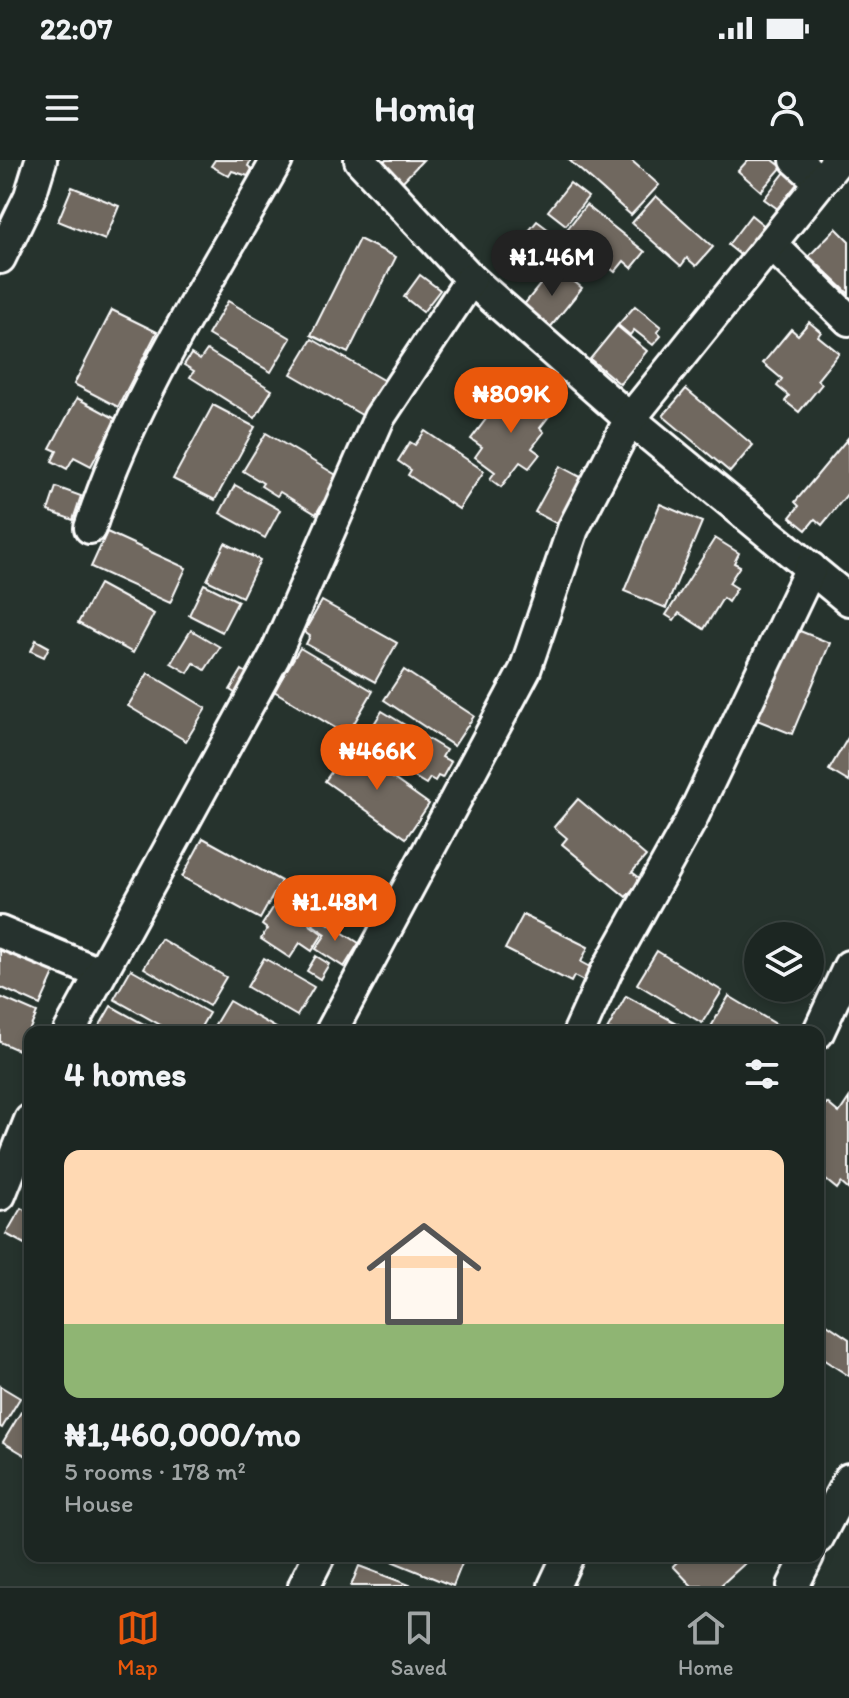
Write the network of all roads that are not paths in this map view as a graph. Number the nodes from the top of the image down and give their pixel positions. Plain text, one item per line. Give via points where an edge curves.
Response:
1 (41, 160) edge
2 (277, 160) edge
3 (360, 160) edge
4 (796, 160) edge
5 (829, 171) edge
6 (771, 244) junction
7 (0, 258) edge
8 (471, 279) junction
9 (849, 320) edge
10 (630, 419) junction
11 (90, 528) dead end
12 (811, 568) junction
13 (849, 600) edge
14 (0, 932) edge
15 (849, 966) edge
16 (99, 973) junction
17 (72, 1026) edge
18 (334, 1026) edge
19 (582, 1026) edge
20 (821, 1026) edge
21 (24, 1135) edge
22 (0, 1195) edge
23 (849, 1479) edge
24 (824, 1527) edge
25 (316, 1562) edge
26 (565, 1562) edge
27 (805, 1562) edge
28 (304, 1586) edge
29 (554, 1586) edge
30 (793, 1586) edge

1 - 7 street
2 - 11 street via 179,325 103,487
3 - 8 street
4 - 5 street
5 - 6 street
6 - 9 street
6 - 10 street
8 - 10 street
8 - 16 street via 379,418 274,657
10 - 12 street
10 - 18 street via 573,529 525,670
12 - 13 street
12 - 19 street via 690,822
14 - 16 street
15 - 20 street
16 - 17 street
21 - 22 street
23 - 24 street
25 - 28 street
26 - 29 street
27 - 30 street

